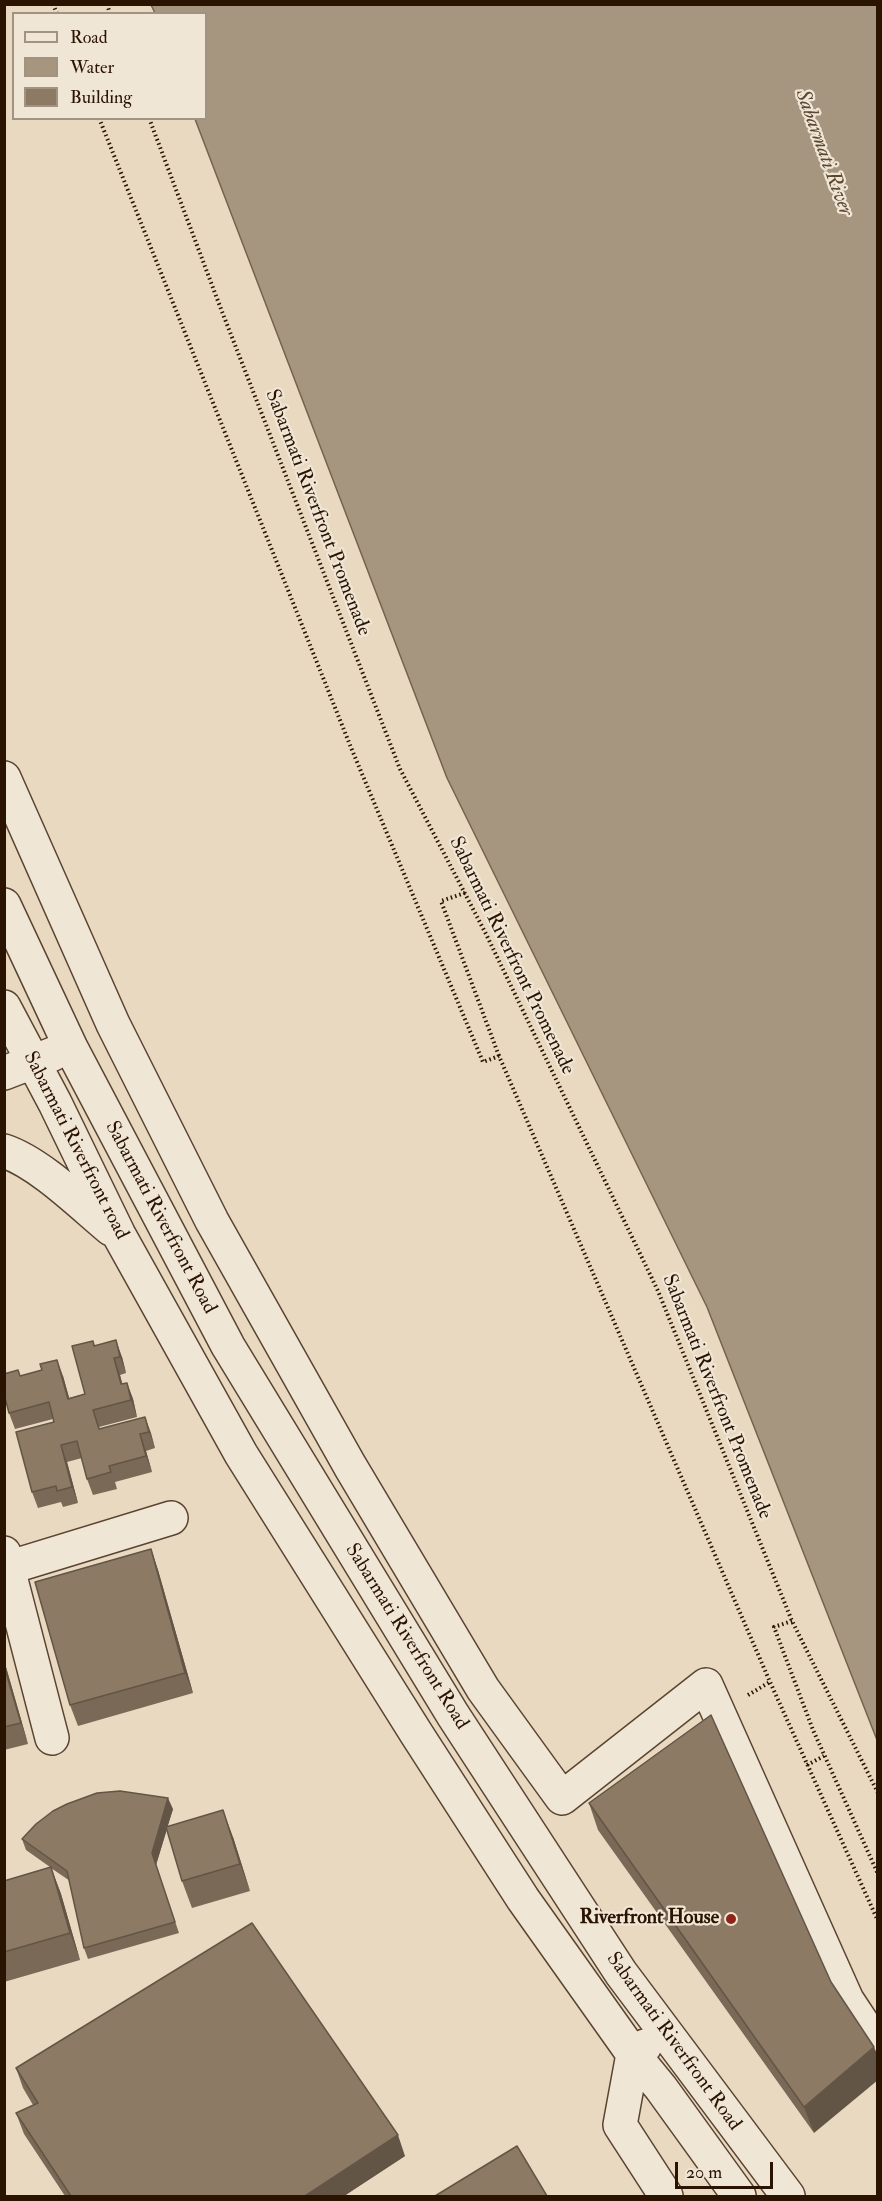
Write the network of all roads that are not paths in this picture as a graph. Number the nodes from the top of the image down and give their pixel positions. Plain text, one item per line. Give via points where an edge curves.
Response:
1 (4, 778) edge
2 (4, 905) edge
3 (4, 1007) edge
4 (71, 1048) junction
5 (19, 1067) edge
6 (4, 1151) edge
7 (119, 1235) junction
8 (233, 1259) junction
9 (193, 1282) junction
10 (147, 1285) joint
11 (171, 1518) dead end
12 (6, 1563) edge
13 (483, 1689) junction
14 (453, 1715) junction
15 (52, 1738) dead end
16 (664, 2033) junction
17 (878, 2047) edge
18 (633, 2054) junction
19 (666, 2196) edge
20 (740, 2196) edge
21 (788, 2196) edge

1 - 8 street via 113,1024
2 - 4 street, Sabarmati Riverfront road
3 - 5 street, Sabarmati Riverfront road
4 - 5 street
4 - 9 street, Sabarmati Riverfront Road
5 - 7 street, Sabarmati Riverfront road
6 - 7 street via 42,1172
7 - 10 street, Sabarmati Riverfront road
8 - 9 street
8 - 13 street
9 - 14 street, Sabarmati Riverfront Road
10 - 18 street, Sabarmati Riverfront Road via 241,1454 416,1734 523,1899
11 - 12 street
12 - 15 street
13 - 14 street
13 - 17 street via 562,1798 706,1685 847,2000
14 - 16 street, Sabarmati Riverfront Road
16 - 18 street
16 - 21 street, Sabarmati Riverfront Road
18 - 19 street via 620,2125
18 - 20 street, Sabarmati Riverfront Road

